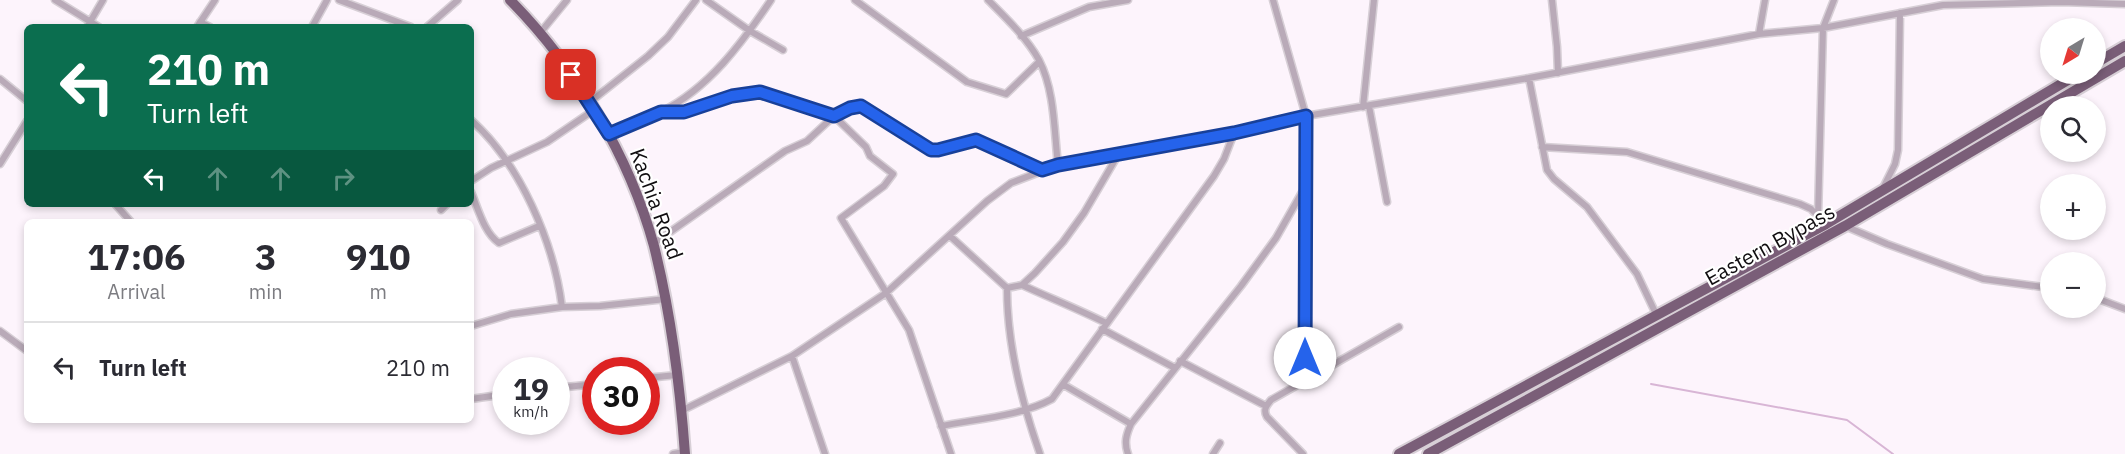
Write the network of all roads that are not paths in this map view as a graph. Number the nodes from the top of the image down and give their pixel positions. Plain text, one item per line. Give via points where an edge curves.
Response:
1 (55, 0) edge
2 (103, 0) edge
3 (215, 0) edge
4 (327, 0) edge
5 (339, 0) edge
6 (458, 0) edge
7 (510, 0) edge
8 (567, 0) edge
9 (696, 0) edge
10 (706, 0) edge
11 (771, 0) edge
12 (855, 0) edge
13 (988, 0) edge
14 (1128, 0) edge
15 (1273, 0) edge
16 (1374, 0) edge
17 (1552, 0) edge
18 (1765, 0) edge
19 (1834, 0) edge
20 (1943, 2) edge
21 (2125, 4) edge
22 (1900, 13) junction
23 (88, 24) edge
24 (200, 24) edge
25 (314, 24) edge
26 (403, 24) edge
27 (430, 24) edge
28 (1823, 28) junction
29 (750, 31) junction
30 (540, 33) junction
31 (1759, 34) junction
32 (1021, 36) junction
33 (2125, 46) edge
34 (783, 50) dead end
35 (2106, 57) edge
36 (2125, 61) edge
37 (1040, 62) junction
38 (1558, 73) junction
39 (1529, 78) junction
40 (0, 79) edge
41 (2061, 84) edge
42 (24, 99) edge
43 (592, 106) junction
44 (1366, 106) junction
45 (661, 112) junction
46 (834, 116) junction
47 (1306, 116) junction
48 (474, 123) edge
49 (24, 126) edge
50 (1234, 133) junction
51 (609, 134) junction
52 (1542, 147) junction
53 (1118, 155) junction
54 (507, 161) junction
55 (0, 164) edge
56 (1058, 165) junction
57 (1042, 170) junction
58 (474, 179) edge
59 (1305, 186) junction
60 (1883, 189) junction
61 (474, 199) edge
62 (1387, 201) dead end
63 (118, 207) edge
64 (444, 207) edge
65 (441, 210) dead end
66 (128, 219) edge
67 (1822, 220) junction
68 (539, 226) junction
69 (1845, 226) junction
70 (950, 236) junction
71 (653, 244) junction
72 (1022, 285) junction
73 (2040, 287) edge
74 (1007, 288) junction
75 (886, 293) junction
76 (666, 299) junction
77 (2106, 302) edge
78 (562, 307) junction
79 (2125, 309) edge
80 (1656, 314) junction
81 (474, 325) edge
82 (1104, 326) junction
83 (1399, 327) dead end
84 (0, 331) edge
85 (24, 349) edge
86 (792, 356) junction
87 (1180, 361) junction
88 (1175, 368) junction
89 (676, 375) junction
90 (660, 377) edge
91 (1305, 381) junction
92 (1064, 385) junction
93 (492, 396) edge
94 (474, 399) edge
95 (1266, 406) junction
96 (1024, 410) junction
97 (681, 411) junction
98 (1131, 424) junction
99 (941, 426) junction
100 (1220, 443) dead end
101 (681, 453) edge
102 (825, 454) edge
103 (951, 454) edge
104 (1040, 454) edge
105 (1128, 454) edge
106 (1213, 454) edge
107 (1303, 454) edge
108 (1399, 454) edge
109 (1428, 454) edge

1 - 23 street
2 - 23 street
3 - 24 street
4 - 25 street
5 - 26 street
6 - 27 street
7 - 30 highway, Kachia Road
8 - 30 street
9 - 43 street via 668,37
10 - 29 street
11 - 29 street
12 - 37 street via 960,78 980,87 1006,94
13 - 32 street
14 - 32 street via 1089,8
15 - 47 street
16 - 44 street
17 - 38 street
18 - 31 street
19 - 28 street
20 - 21 street
20 - 22 street
22 - 28 street
22 - 60 street via 1899,150
28 - 31 street
28 - 67 street
29 - 34 street
29 - 45 street via 707,78
30 - 43 highway, Kachia Road
31 - 38 street
32 - 37 street
33 - 35 highway
36 - 69 highway, Eastern Bypass
37 - 56 street via 1049,90
38 - 39 street
39 - 44 street
39 - 52 street
40 - 42 street
41 - 60 highway, Eastern Bypass
43 - 51 highway, Kachia Road
43 - 54 street via 547,142
44 - 47 street
44 - 62 street
45 - 46 street via 684,112 732,96 760,92
45 - 51 street
46 - 57 street via 861,106 931,150 976,140
46 - 71 street via 807,141 786,151
46 - 75 street via 866,147 870,156 893,174 884,186 841,218
47 - 50 street
47 - 59 street
48 - 54 street
49 - 55 street
50 - 53 street
50 - 82 street via 1214,176
51 - 71 highway, Kachia Road
52 - 67 street via 1627,152 1800,204
52 - 80 street via 1547,170 1587,207 1637,274
53 - 56 street
53 - 72 street via 1063,242
54 - 58 street
54 - 68 street
56 - 57 street
57 - 70 street via 1011,183
59 - 87 street via 1276,238
59 - 91 street
60 - 67 highway, Eastern Bypass
61 - 68 street via 488,231 499,243
63 - 66 street
64 - 65 street
67 - 80 highway, Eastern Bypass
68 - 78 street via 556,273
69 - 73 street via 1983,279
69 - 109 highway, Eastern Bypass
70 - 74 street
70 - 75 street
71 - 76 highway, Kachia Road
72 - 74 street
72 - 82 street
74 - 96 street via 1007,311
75 - 86 street
75 - 99 street via 909,330
76 - 78 street
76 - 89 highway, Kachia Road
77 - 79 street
78 - 81 street via 511,314
80 - 108 highway, Eastern Bypass
82 - 88 street
82 - 92 street
83 - 91 street
84 - 85 street
86 - 97 street
86 - 102 street
87 - 88 street
87 - 95 street
88 - 98 street
89 - 90 street
89 - 97 highway, Kachia Road
91 - 95 street
92 - 96 street via 1052,399
92 - 98 street
93 - 94 street
95 - 107 street via 1267,417
96 - 99 street
96 - 104 street
97 - 101 highway, Kachia Road
98 - 105 street via 1126,436
99 - 103 street
100 - 106 street

